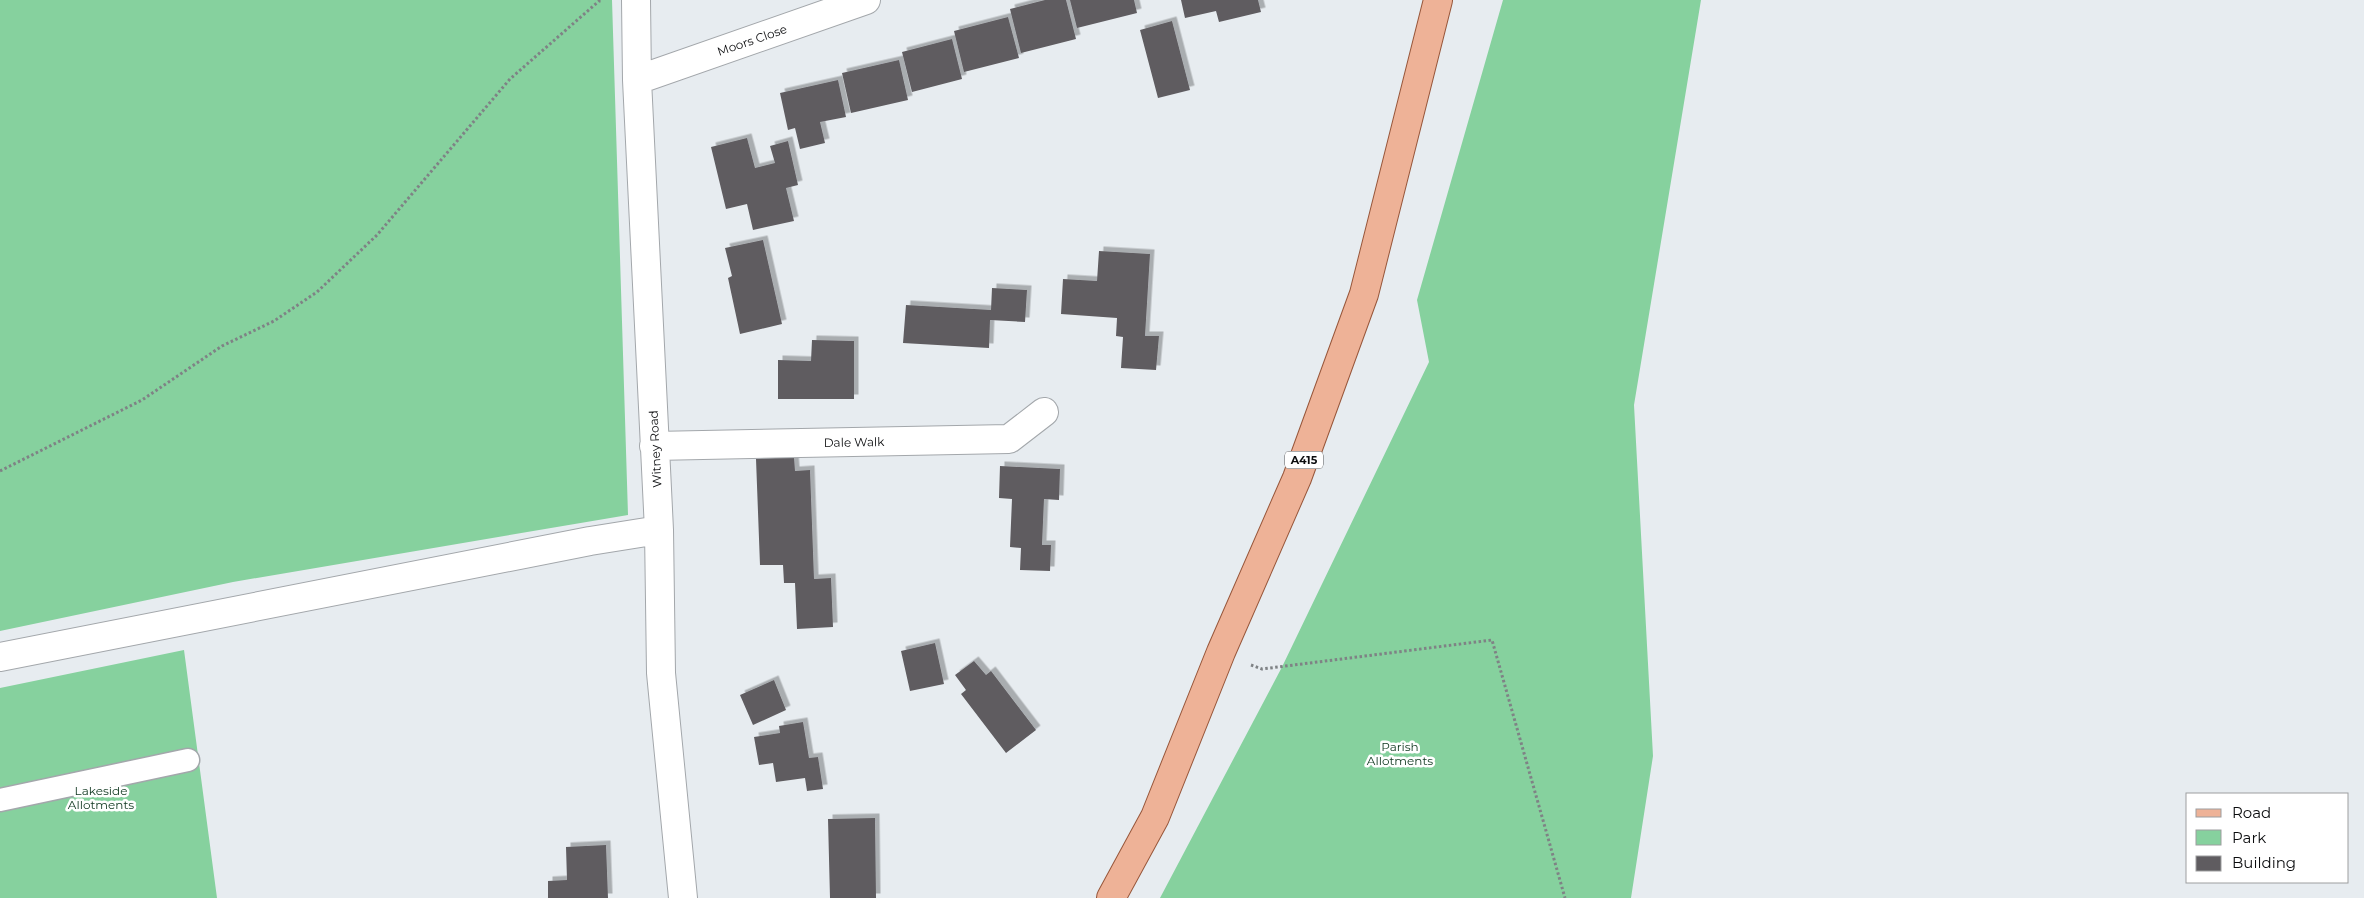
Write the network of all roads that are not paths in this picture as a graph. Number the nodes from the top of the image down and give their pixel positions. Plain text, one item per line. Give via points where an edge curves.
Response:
1 (866, 0) edge
2 (1438, 0) edge
3 (636, 2) edge
4 (637, 80) junction
5 (1044, 412) dead end
6 (654, 446) junction
7 (659, 530) junction
8 (0, 658) edge
9 (188, 760) dead end
10 (0, 800) edge
11 (683, 898) edge
12 (1111, 898) edge

1 - 4 street, Moors Close
2 - 12 main road, A415 via 1364,294 1297,478 1154,817
3 - 4 street, Witney Road
4 - 6 street, Witney Road
5 - 6 street, Dale Walk via 1009,439
6 - 7 street, Witney Road
7 - 8 street
7 - 11 street, Witney Road via 661,673
9 - 10 lane

